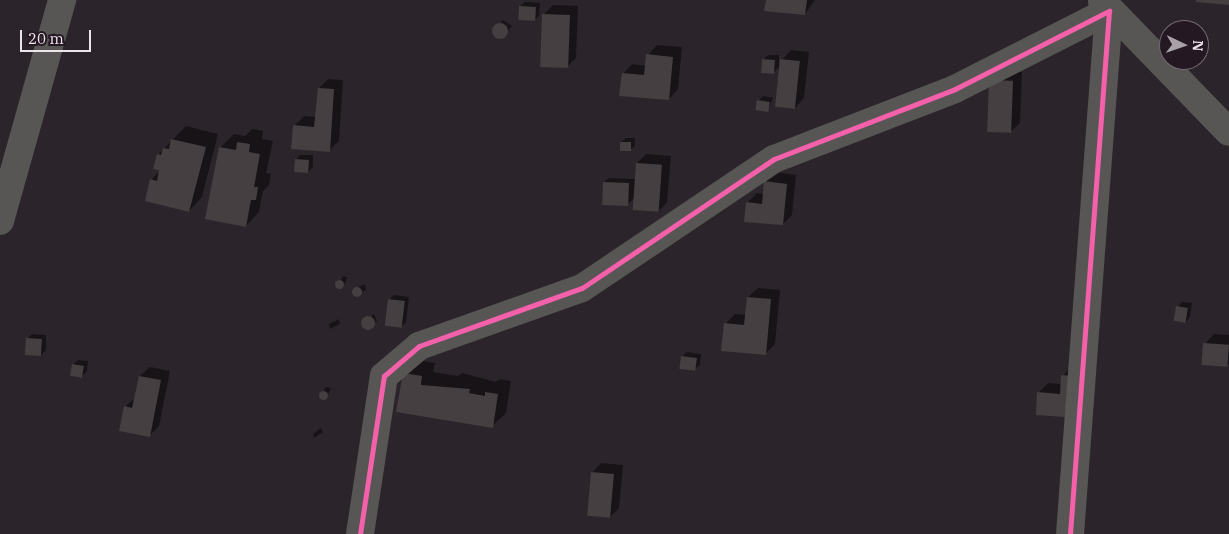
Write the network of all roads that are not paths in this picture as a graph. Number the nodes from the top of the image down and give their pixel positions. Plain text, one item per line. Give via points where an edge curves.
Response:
1 (62, 0) edge
2 (1105, 5) edge
3 (1229, 132) edge
4 (0, 221) edge
5 (360, 534) edge
6 (1070, 534) edge

1 - 4 street
2 - 3 street
2 - 5 street via 955,88 774,159 582,288 419,346 384,376
2 - 6 street

